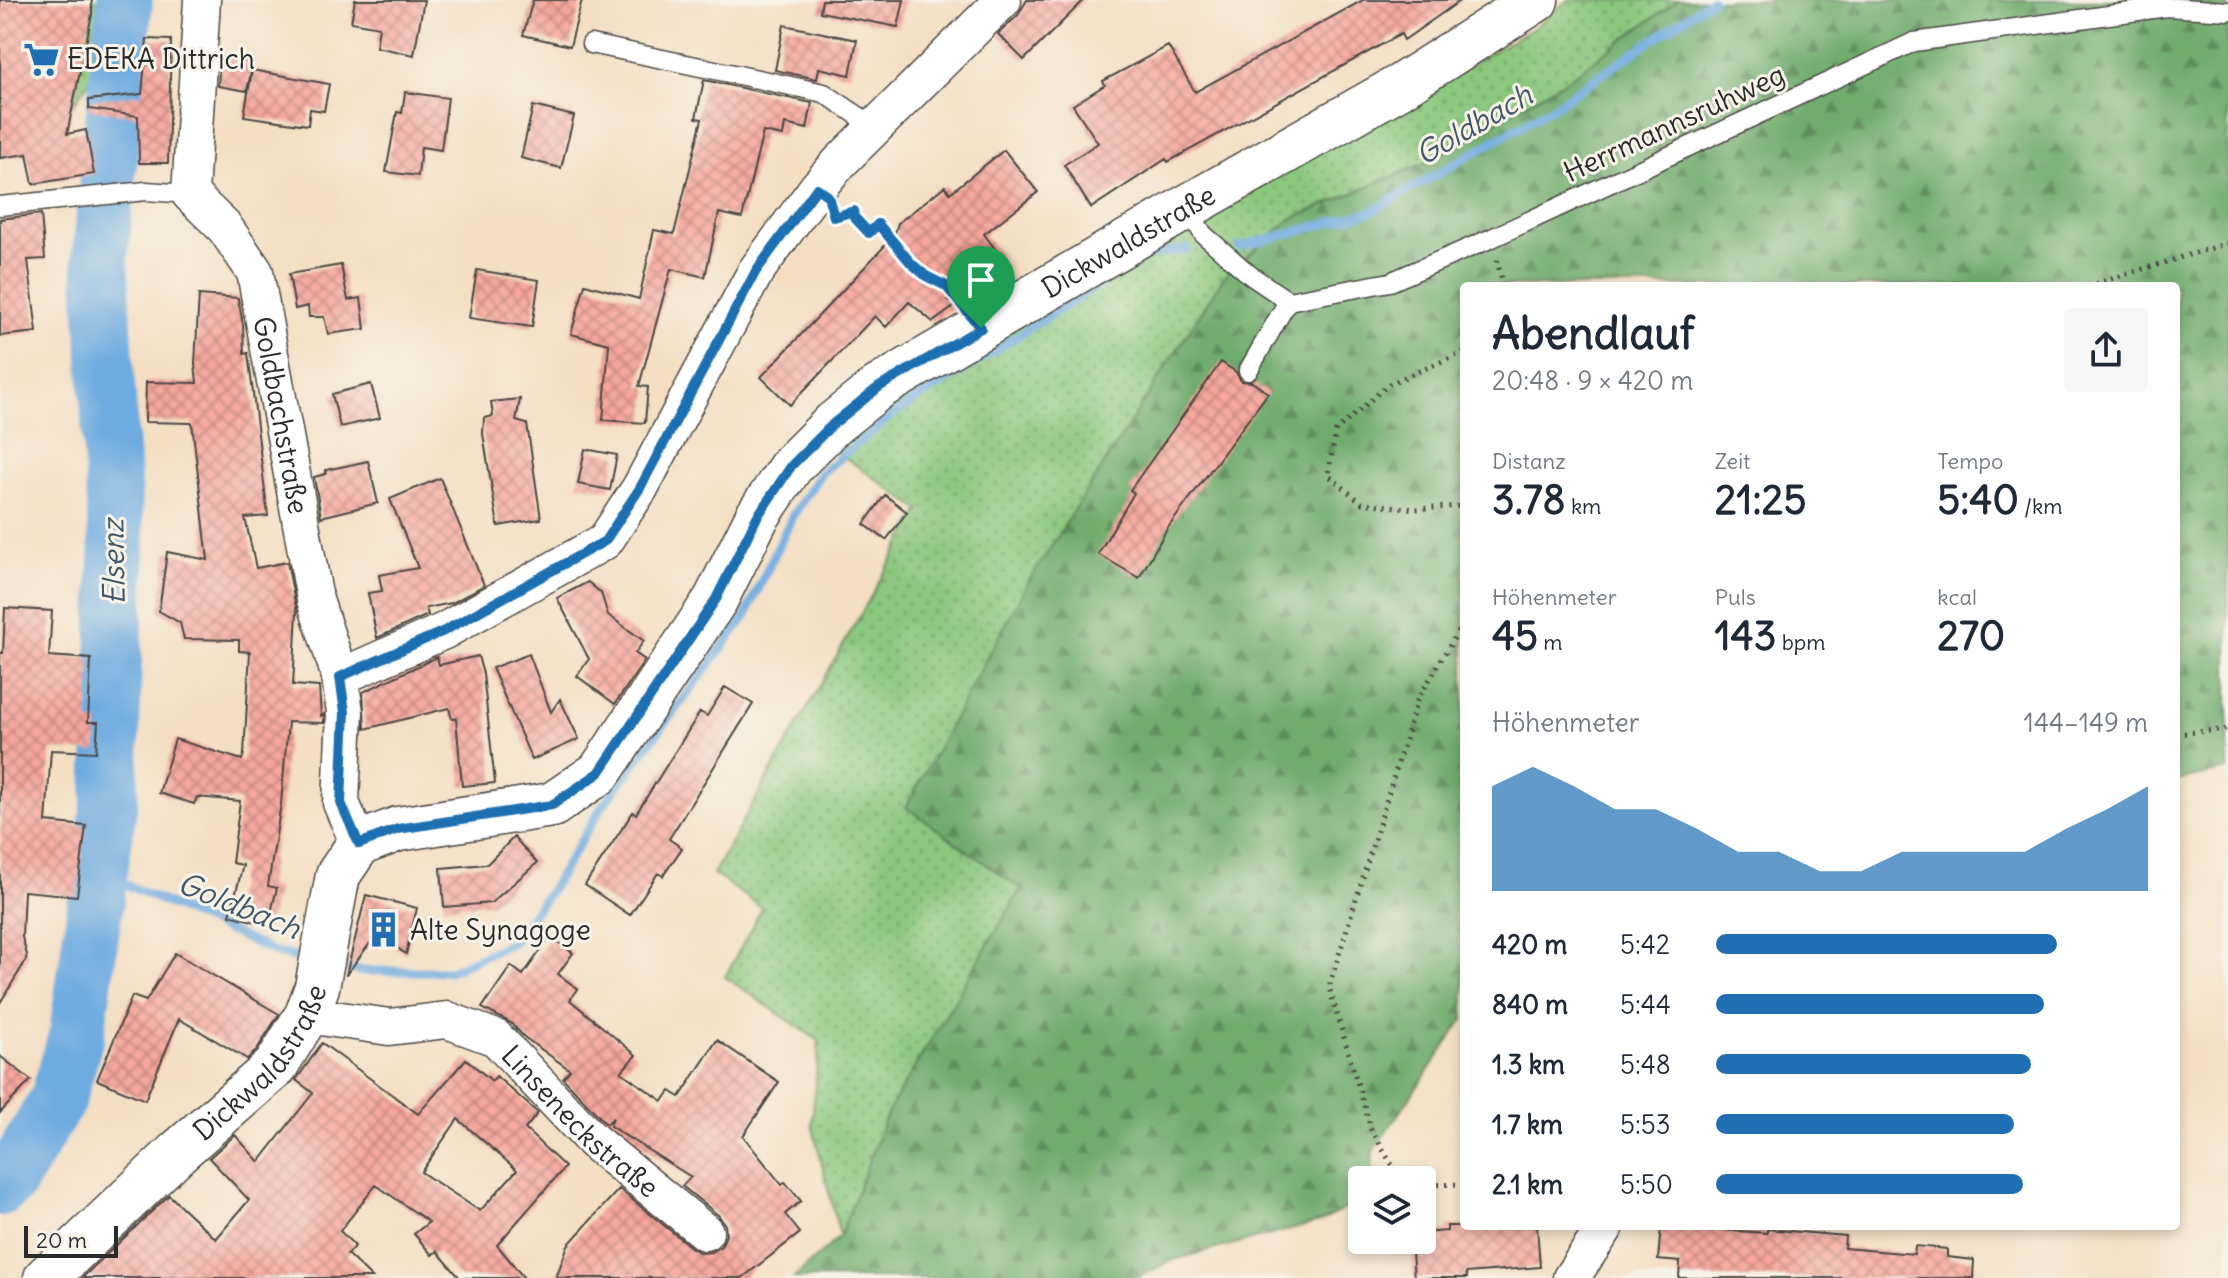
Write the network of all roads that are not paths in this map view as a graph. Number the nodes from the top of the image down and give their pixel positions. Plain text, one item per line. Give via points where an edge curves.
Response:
1 (202, 0) edge
2 (1003, 0) edge
3 (1536, 0) edge
4 (2228, 11) edge
5 (591, 44) dead end
6 (875, 127) junction
7 (190, 194) junction
8 (0, 206) edge
9 (1187, 207) junction
10 (1288, 301) junction
11 (1248, 371) dead end
12 (340, 677) junction
13 (359, 844) junction
14 (312, 1001) junction
15 (1603, 1230) edge
16 (705, 1232) dead end
17 (46, 1278) edge
18 (1571, 1278) edge

1 - 7 street
2 - 6 street
3 - 9 street, Dickwaldstraße via 1399,87
4 - 10 lane, Herrmannsruhweg via 2167,7 1914,42 1390,282
5 - 6 lane via 824,93
6 - 12 street via 817,188 756,271 640,488 605,541 444,631
7 - 8 lane via 146,191
7 - 12 street, Goldbachstraße via 225,228 255,272 315,600
9 - 10 lane via 1203,234
9 - 13 street, Dickwaldstraße via 879,387 833,424 792,465 757,517 716,599 599,773 552,805 398,829
10 - 11 lane
12 - 13 street, Goldbachstraße via 345,712 341,803
13 - 14 street, Dickwaldstraße via 338,875
14 - 16 street, Linseneckstraße via 389,1027 447,1020 496,1038 593,1141
14 - 17 street, Dickwaldstraße via 275,1067
15 - 18 street

